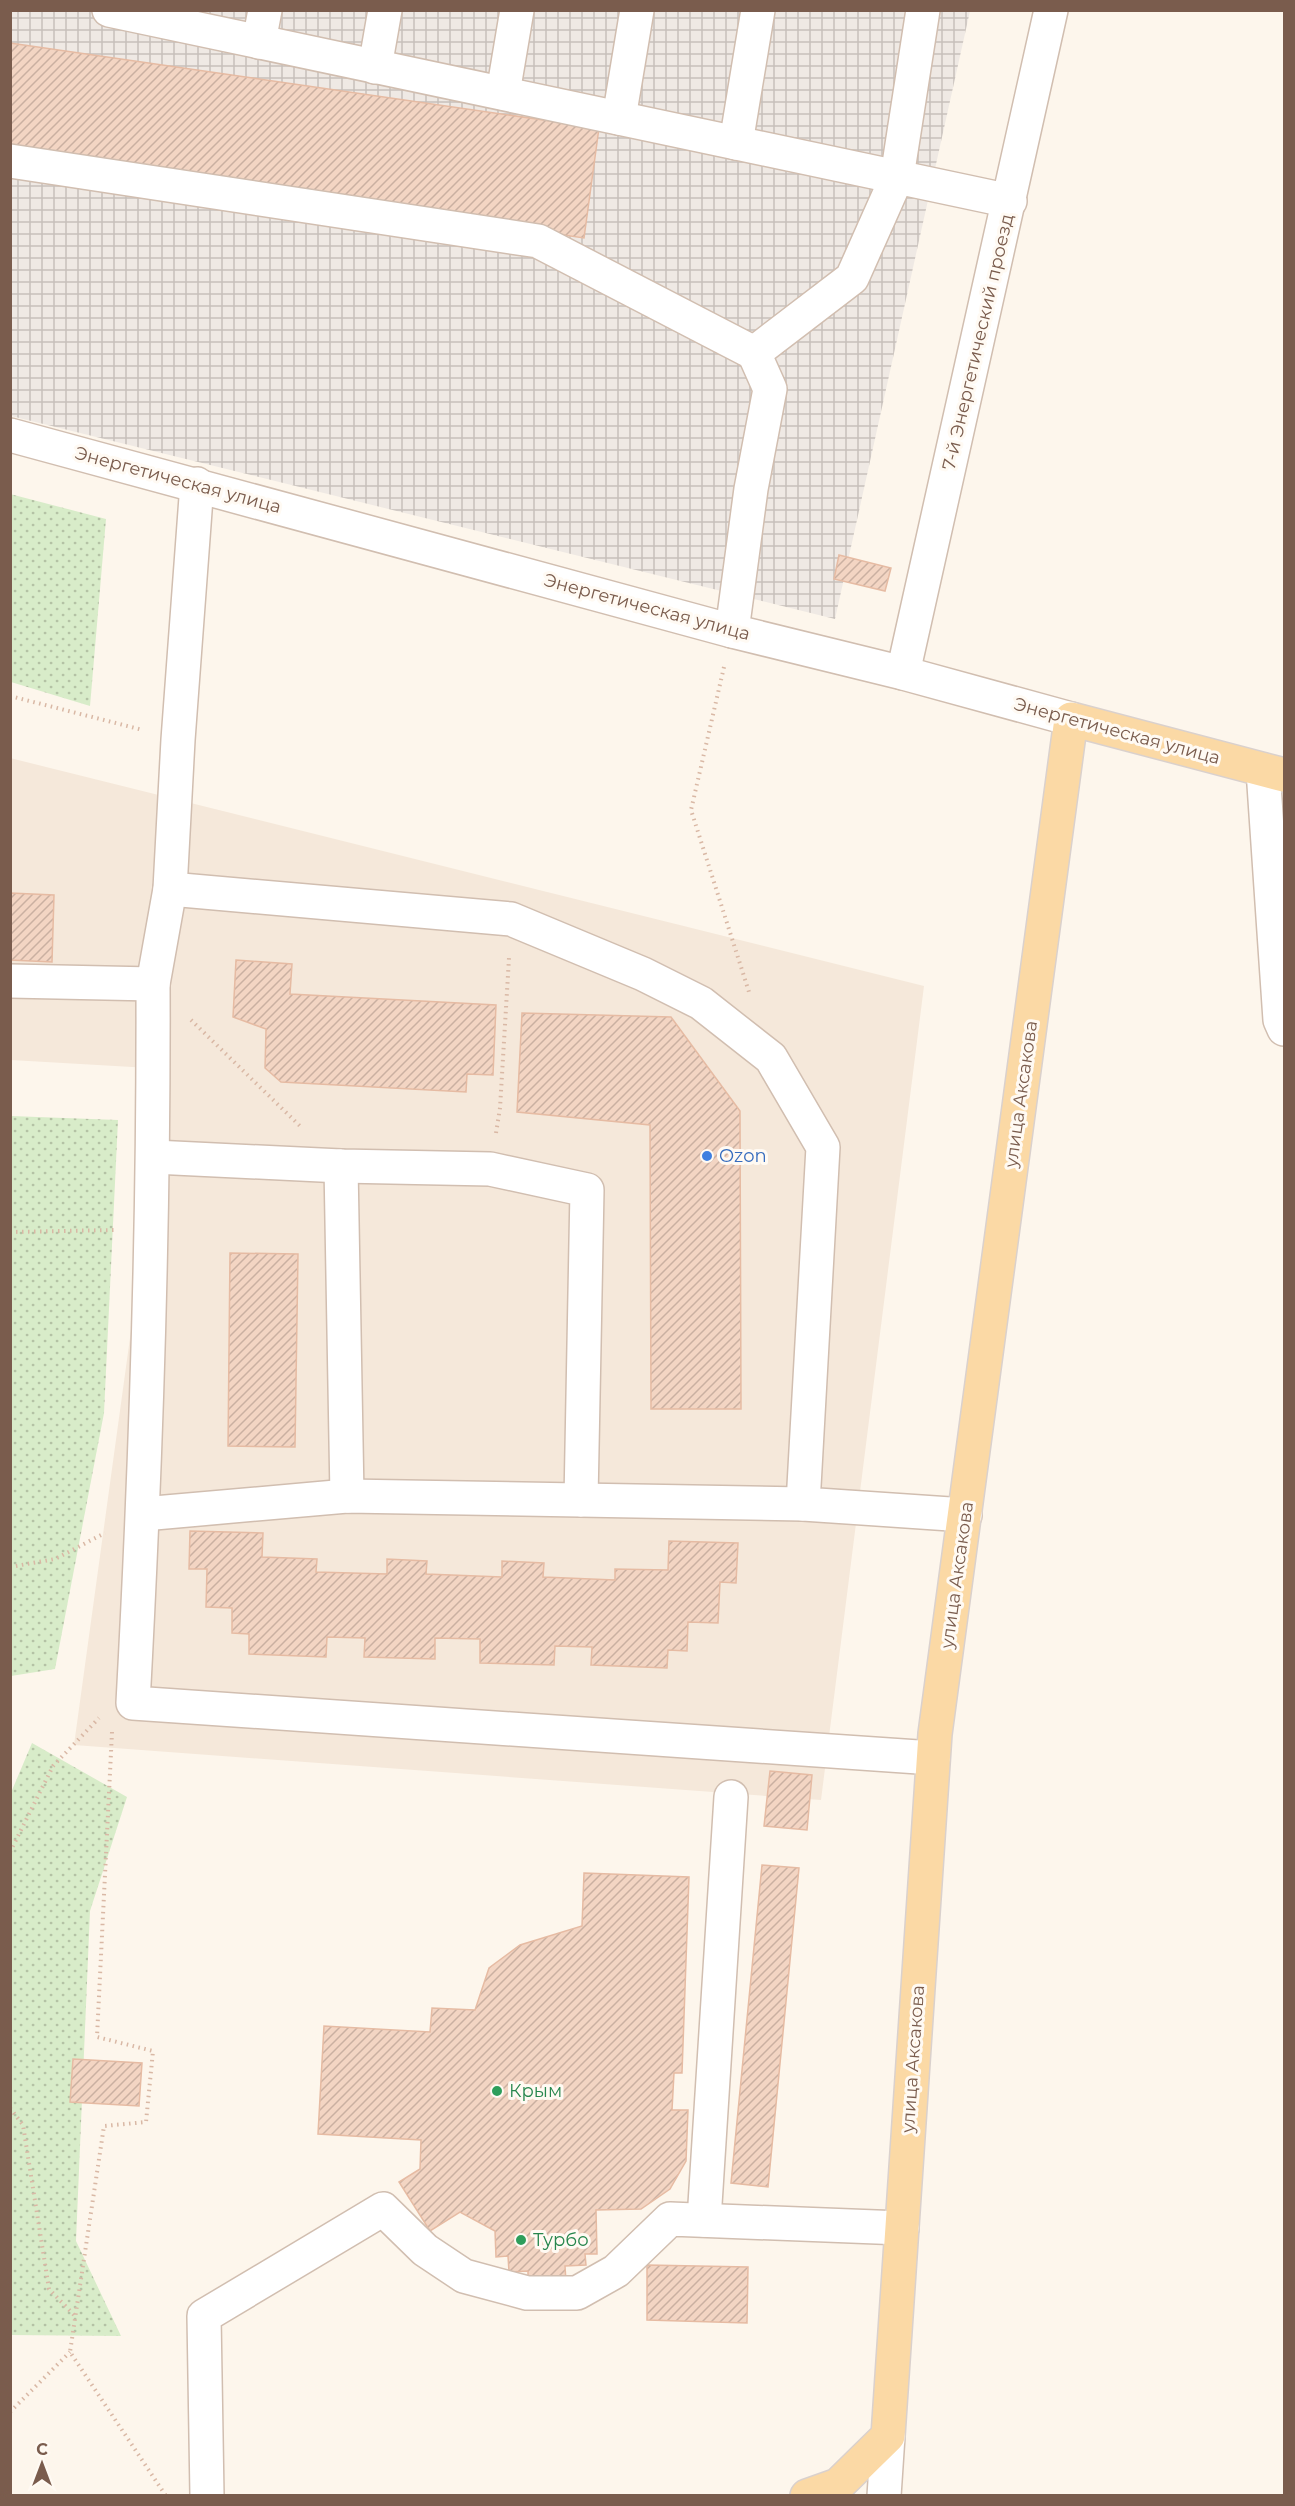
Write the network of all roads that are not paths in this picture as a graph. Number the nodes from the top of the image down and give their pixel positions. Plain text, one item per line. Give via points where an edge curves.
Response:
1 (265, 10) edge
2 (385, 10) edge
3 (517, 10) edge
4 (638, 10) edge
5 (758, 10) edge
6 (923, 10) edge
7 (1051, 10) edge
8 (128, 12) edge
9 (259, 42) junction
10 (375, 67) junction
11 (503, 93) junction
12 (619, 118) junction
13 (736, 143) junction
14 (10, 161) edge
15 (897, 177) junction
16 (1010, 201) junction
17 (754, 353) junction
18 (10, 435) edge
19 (196, 484) junction
20 (732, 631) junction
21 (903, 673) junction
22 (1071, 719) junction
23 (1274, 773) edge
24 (170, 889) junction
25 (10, 981) edge
26 (153, 984) junction
27 (1284, 1029) edge
28 (154, 1157) junction
29 (341, 1166) junction
30 (347, 1496) junction
31 (580, 1500) junction
32 (803, 1504) junction
33 (143, 1514) junction
34 (965, 1515) junction
35 (933, 1758) junction
36 (731, 1797) dead end
37 (704, 2220) junction
38 (902, 2228) junction
39 (888, 2436) junction
40 (207, 2496) edge
41 (807, 2496) edge
42 (884, 2496) edge

1 - 9 street
2 - 10 street
3 - 11 street
4 - 12 street
5 - 13 street
6 - 15 street
7 - 16 street, 7-й Энергетический проезд
8 - 9 street
9 - 10 street
10 - 11 street
11 - 12 street
12 - 13 street
13 - 15 street
14 - 17 street via 538,241
15 - 16 street
15 - 17 street via 852,278
16 - 21 street, 7-й Энергетический проезд
17 - 20 street via 770,389
18 - 19 street, Энергетическая улица
19 - 20 street, Энергетическая улица
19 - 24 street
20 - 21 street, Энергетическая улица
21 - 22 street, Энергетическая улица
22 - 23 main road, Энергетическая улица
22 - 34 main road, улица Аксакова
23 - 27 street via 1280,1020
24 - 26 street
24 - 32 street via 511,919 643,974 701,1003 771,1058 823,1146
25 - 26 street
26 - 28 street
28 - 29 street
28 - 33 street
29 - 30 street
29 - 31 street via 490,1169 587,1190
30 - 31 street
30 - 33 street
31 - 32 street
32 - 34 street
33 - 35 street via 123,1704
34 - 35 main road, улица Аксакова
35 - 38 main road, улица Аксакова
36 - 37 street
37 - 38 street
37 - 40 street via 670,2219 616,2271 577,2293 527,2293 464,2276 425,2250 382,2209 204,2316
38 - 39 main road, улица Аксакова
39 - 41 main road via 838,2485
39 - 42 street, улица Аксакова

